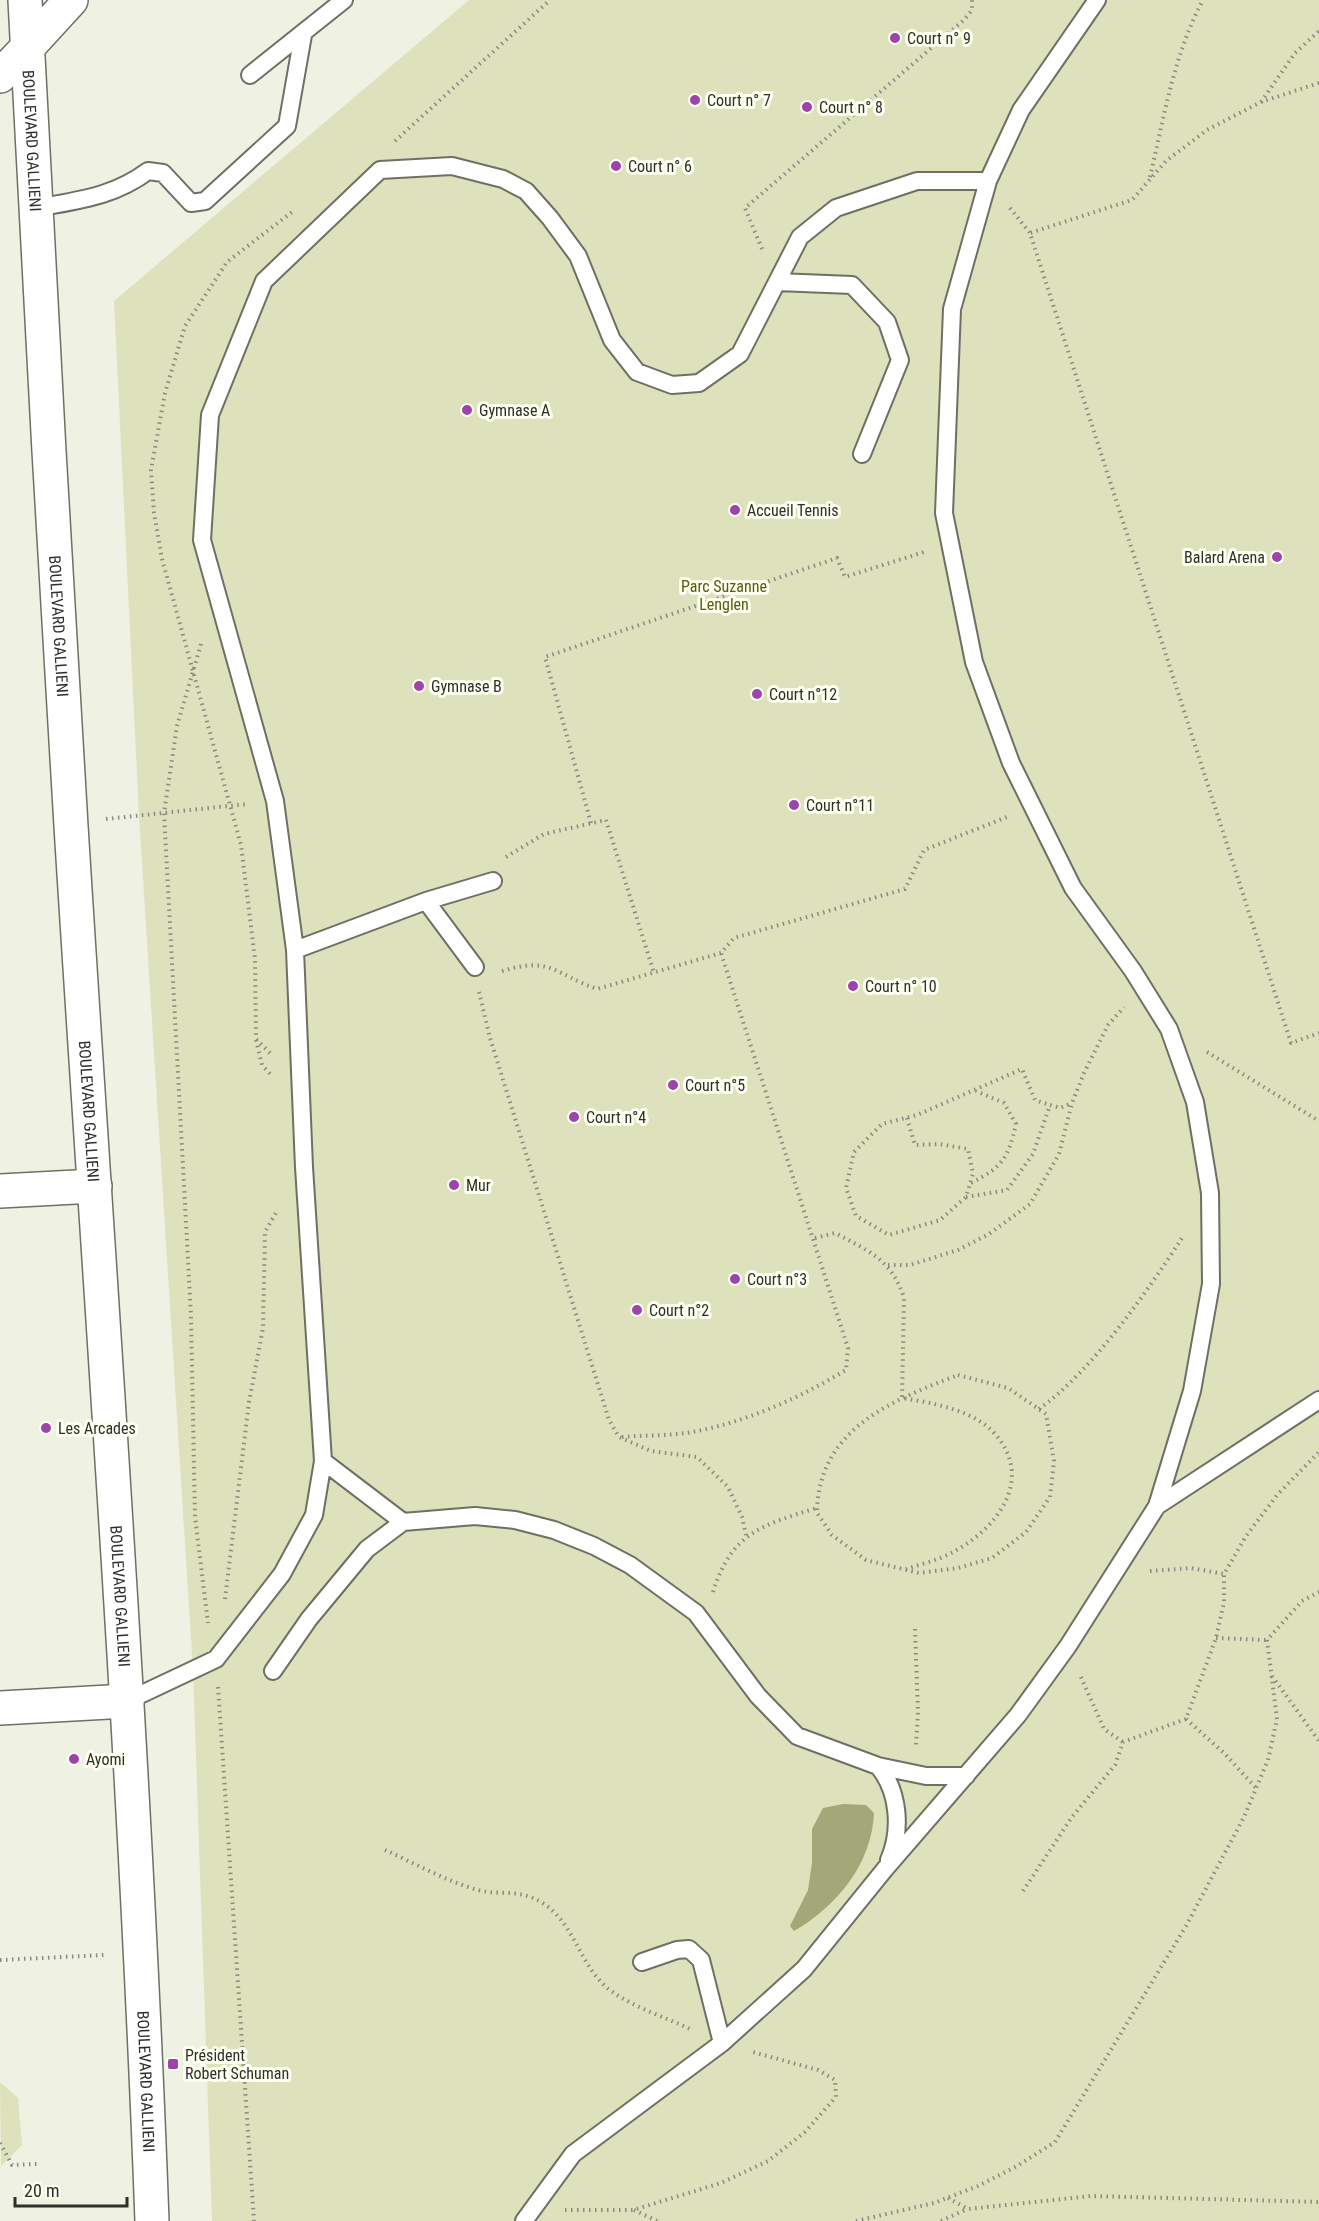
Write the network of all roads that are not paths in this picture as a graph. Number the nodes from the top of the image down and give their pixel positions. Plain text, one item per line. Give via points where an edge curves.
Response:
1 (25, 0) edge
2 (71, 0) edge
3 (344, 0) edge
4 (1097, 0) edge
5 (303, 35) junction
6 (27, 48) junction
7 (250, 75) dead end
8 (0, 76) edge
9 (988, 181) junction
10 (37, 208) junction
11 (777, 282) junction
12 (862, 454) dead end
13 (493, 881) road end
14 (426, 901) junction
15 (295, 950) junction
16 (475, 967) road end
17 (95, 1186) junction
18 (0, 1191) edge
19 (1319, 1400) edge
20 (323, 1461) junction
21 (1157, 1506) junction
22 (403, 1522) junction
23 (273, 1671) dead end
24 (127, 1701) junction
25 (0, 1707) edge
26 (878, 1766) junction
27 (966, 1776) junction
28 (885, 1869) junction
29 (642, 1962) dead end
30 (722, 2043) junction
31 (527, 2216) edge
32 (152, 2221) edge

1 - 6 main road, BOULEVARD GALLIENI
2 - 6 main road
3 - 5 lane
4 - 9 lane via 1021,110
5 - 7 lane
5 - 10 lane via 287,126 205,201 191,203 163,173 148,171 128,186 107,194
6 - 8 main road
6 - 10 main road, BOULEVARD GALLIENI
9 - 11 lane via 917,181 836,208 800,237
9 - 21 lane via 952,309 944,513 974,662 1011,763 1073,888 1169,1029 1195,1102 1210,1193 1211,1284 1192,1391
10 - 17 main road, BOULEVARD GALLIENI
11 - 12 lane via 852,285 887,322 900,360
11 - 15 lane via 740,354 699,383 672,385 637,372 612,339 578,256 526,191 503,179 452,166 380,170 264,281 210,415 202,540 275,801
13 - 14 lane
14 - 15 lane
14 - 16 lane
15 - 20 lane
17 - 18 main road
17 - 24 main road, BOULEVARD GALLIENI
19 - 21 lane
20 - 22 lane
20 - 24 lane via 314,1515 282,1574 216,1659
21 - 27 lane via 1068,1646 1018,1715
22 - 23 lane via 367,1548
22 - 26 lane via 475,1516 515,1520 594,1546 630,1565 696,1613 758,1696 797,1736
24 - 25 main road
24 - 32 main road, BOULEVARD GALLIENI
26 - 27 lane
26 - 28 lane via 888,1779 896,1807 893,1851
27 - 28 lane
28 - 30 lane via 804,1969
29 - 30 lane via 689,1949 701,1960
30 - 31 lane via 573,2154

